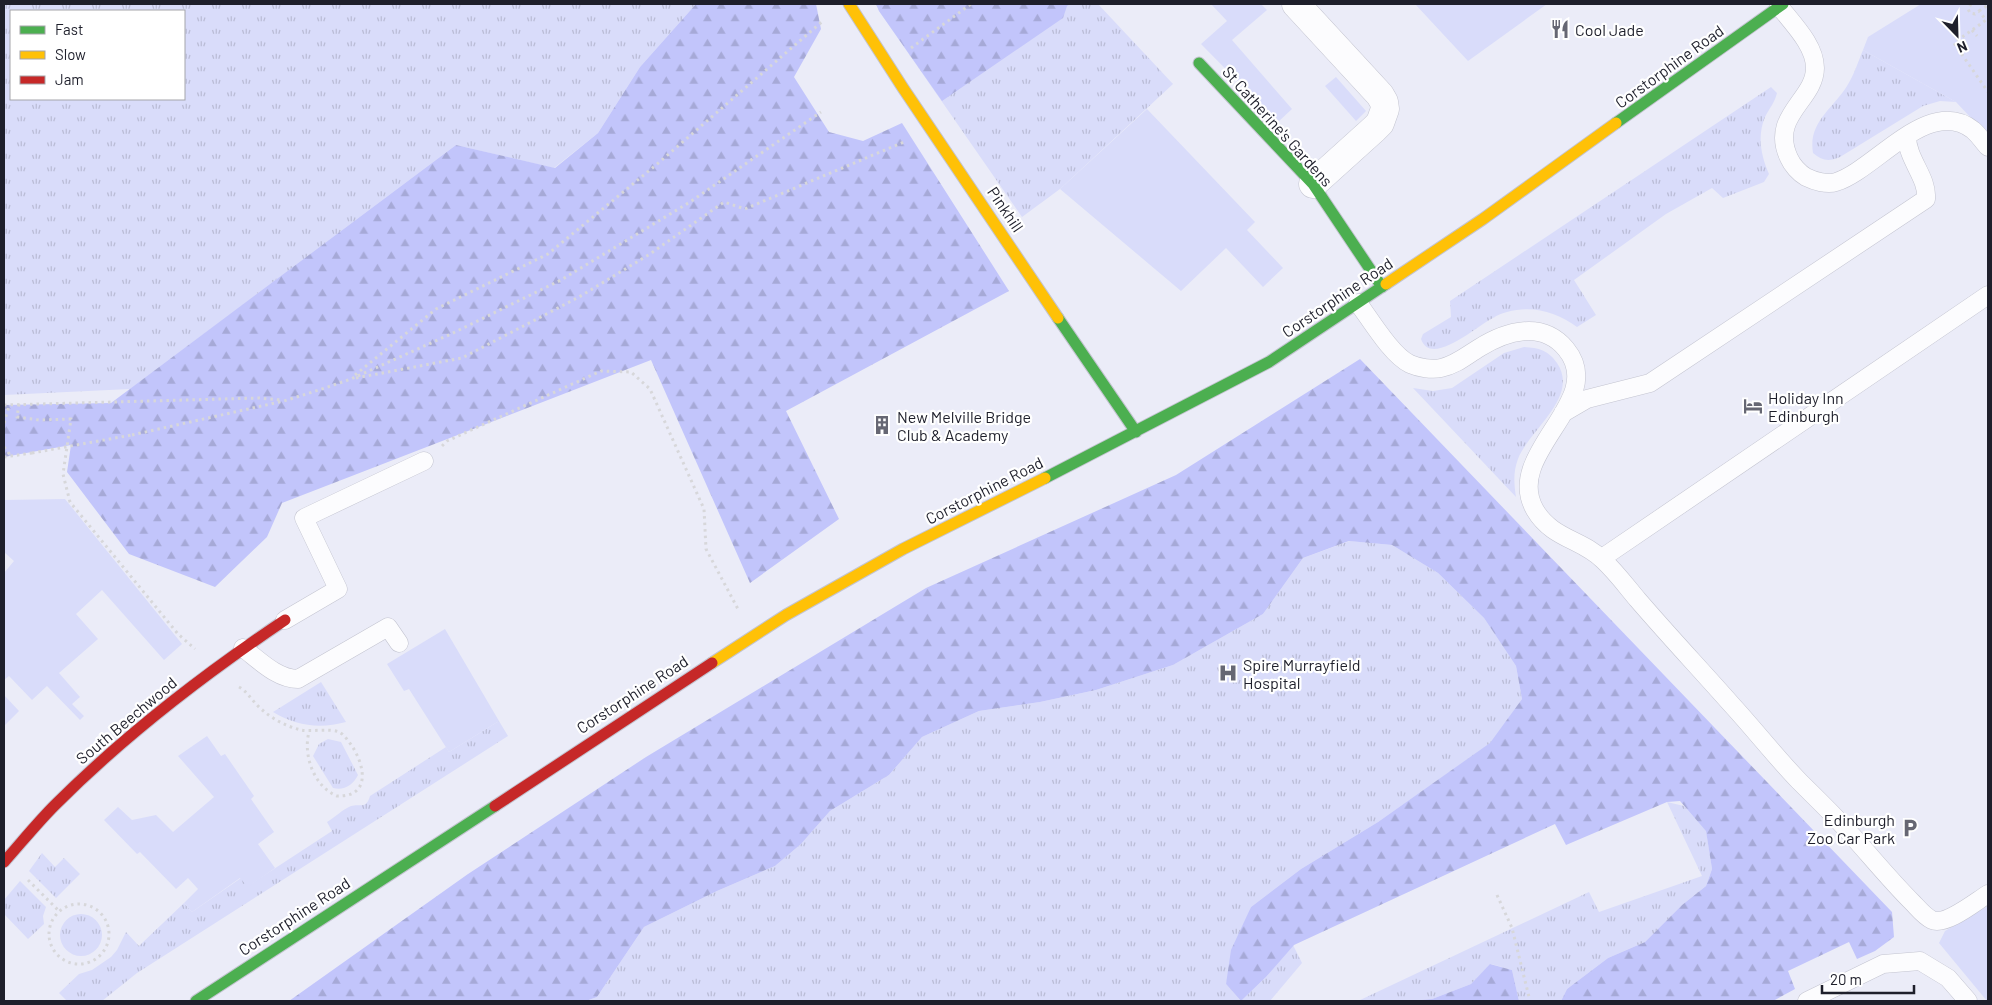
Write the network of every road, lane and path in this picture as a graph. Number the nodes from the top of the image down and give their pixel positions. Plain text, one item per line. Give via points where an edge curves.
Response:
1 (849, 4) edge
2 (971, 4) edge
3 (1296, 4) edge
4 (1971, 4) edge
5 (1781, 5) edge
6 (1988, 5) edge
7 (1979, 11) junction
8 (828, 17) dead end
9 (1972, 30) junction
10 (1976, 36) dead end
11 (911, 48) dead end
12 (1199, 63) dead end
13 (1988, 92) edge
14 (821, 112) dead end
15 (933, 131) junction
16 (1907, 136) junction
17 (1988, 147) edge
18 (1313, 184) junction
19 (1382, 287) junction
20 (1988, 294) edge
21 (1358, 303) junction
22 (351, 378) junction
23 (284, 401) junction
24 (19, 404) junction
25 (4, 405) edge
26 (9, 406) junction
27 (1564, 413) junction
28 (4, 424) edge
29 (1136, 432) junction
30 (4, 446) edge
31 (4, 457) edge
32 (11, 457) junction
33 (424, 461) joint
34 (70, 502) dead end
35 (1602, 558) junction
36 (285, 620) joint
37 (753, 636) junction
38 (399, 644) dead end
39 (243, 648) junction
40 (5, 860) edge
41 (1988, 894) edge
42 (1497, 895) dead end
43 (59, 911) junction
44 (196, 1001) edge
45 (1530, 1001) edge
46 (1807, 1001) edge
47 (1968, 1001) edge

1 - 15 main road, Pinkhill
2 - 11 path
3 - 18 street via 1370,83 1384,102 1385,109 1380,123
4 - 7 path via 1970,13
5 - 16 lane via 1814,57 1815,69 1812,82 1784,132 1785,150 1792,165 1806,177 1820,182 1835,182
5 - 19 main road, Corstorphine Road via 1555,169
6 - 7 path
7 - 9 path via 1986,20
8 - 22 path via 548,254 436,309
9 - 10 path
9 - 13 path via 1954,44
12 - 18 main road, St Catherine's Gardens
14 - 22 path via 690,202 561,280
15 - 22 path via 745,209 724,202 650,254 579,297 462,358
15 - 29 main road, Pinkhill
16 - 17 lane via 1929,124 1953,122 1973,130
16 - 27 lane via 1907,148 1927,189 1926,199 1650,384 1587,399
18 - 19 main road, St Catherine's Gardens
19 - 21 main road, Corstorphine Road
20 - 35 lane
21 - 27 lane via 1393,350 1408,364 1429,369 1459,362 1496,338 1522,331 1540,331 1554,337 1574,361 1576,375 1572,396
21 - 29 main road, Corstorphine Road via 1269,362
22 - 23 path
23 - 24 path via 259,398
23 - 32 path, bridge via 132,435
24 - 26 path
24 - 34 path via 17,416 39,420 71,419 63,474
25 - 26 path
26 - 28 path
27 - 35 lane via 1532,466 1528,493 1535,510 1548,527
29 - 37 main road, Corstorphine Road via 903,549
30 - 32 path
31 - 32 path
33 - 36 lane via 304,518 338,589
33 - 37 path via 447,441 601,371 631,372 650,389 704,509 706,550
35 - 41 lane via 1797,779 1925,915 1934,921 1946,921
36 - 39 main road, South Beechwood
37 - 44 main road, Corstorphine Road
38 - 39 lane via 388,627 298,679 279,674
39 - 40 main road, South Beechwood via 174,699 93,769
40 - 43 path
42 - 45 path via 1512,928
43 - 43 path via 50,925 53,950 74,964 98,958 108,944 109,935 108,926 99,912 92,907 75,905
46 - 47 lane via 1883,964 1920,960 1948,978

